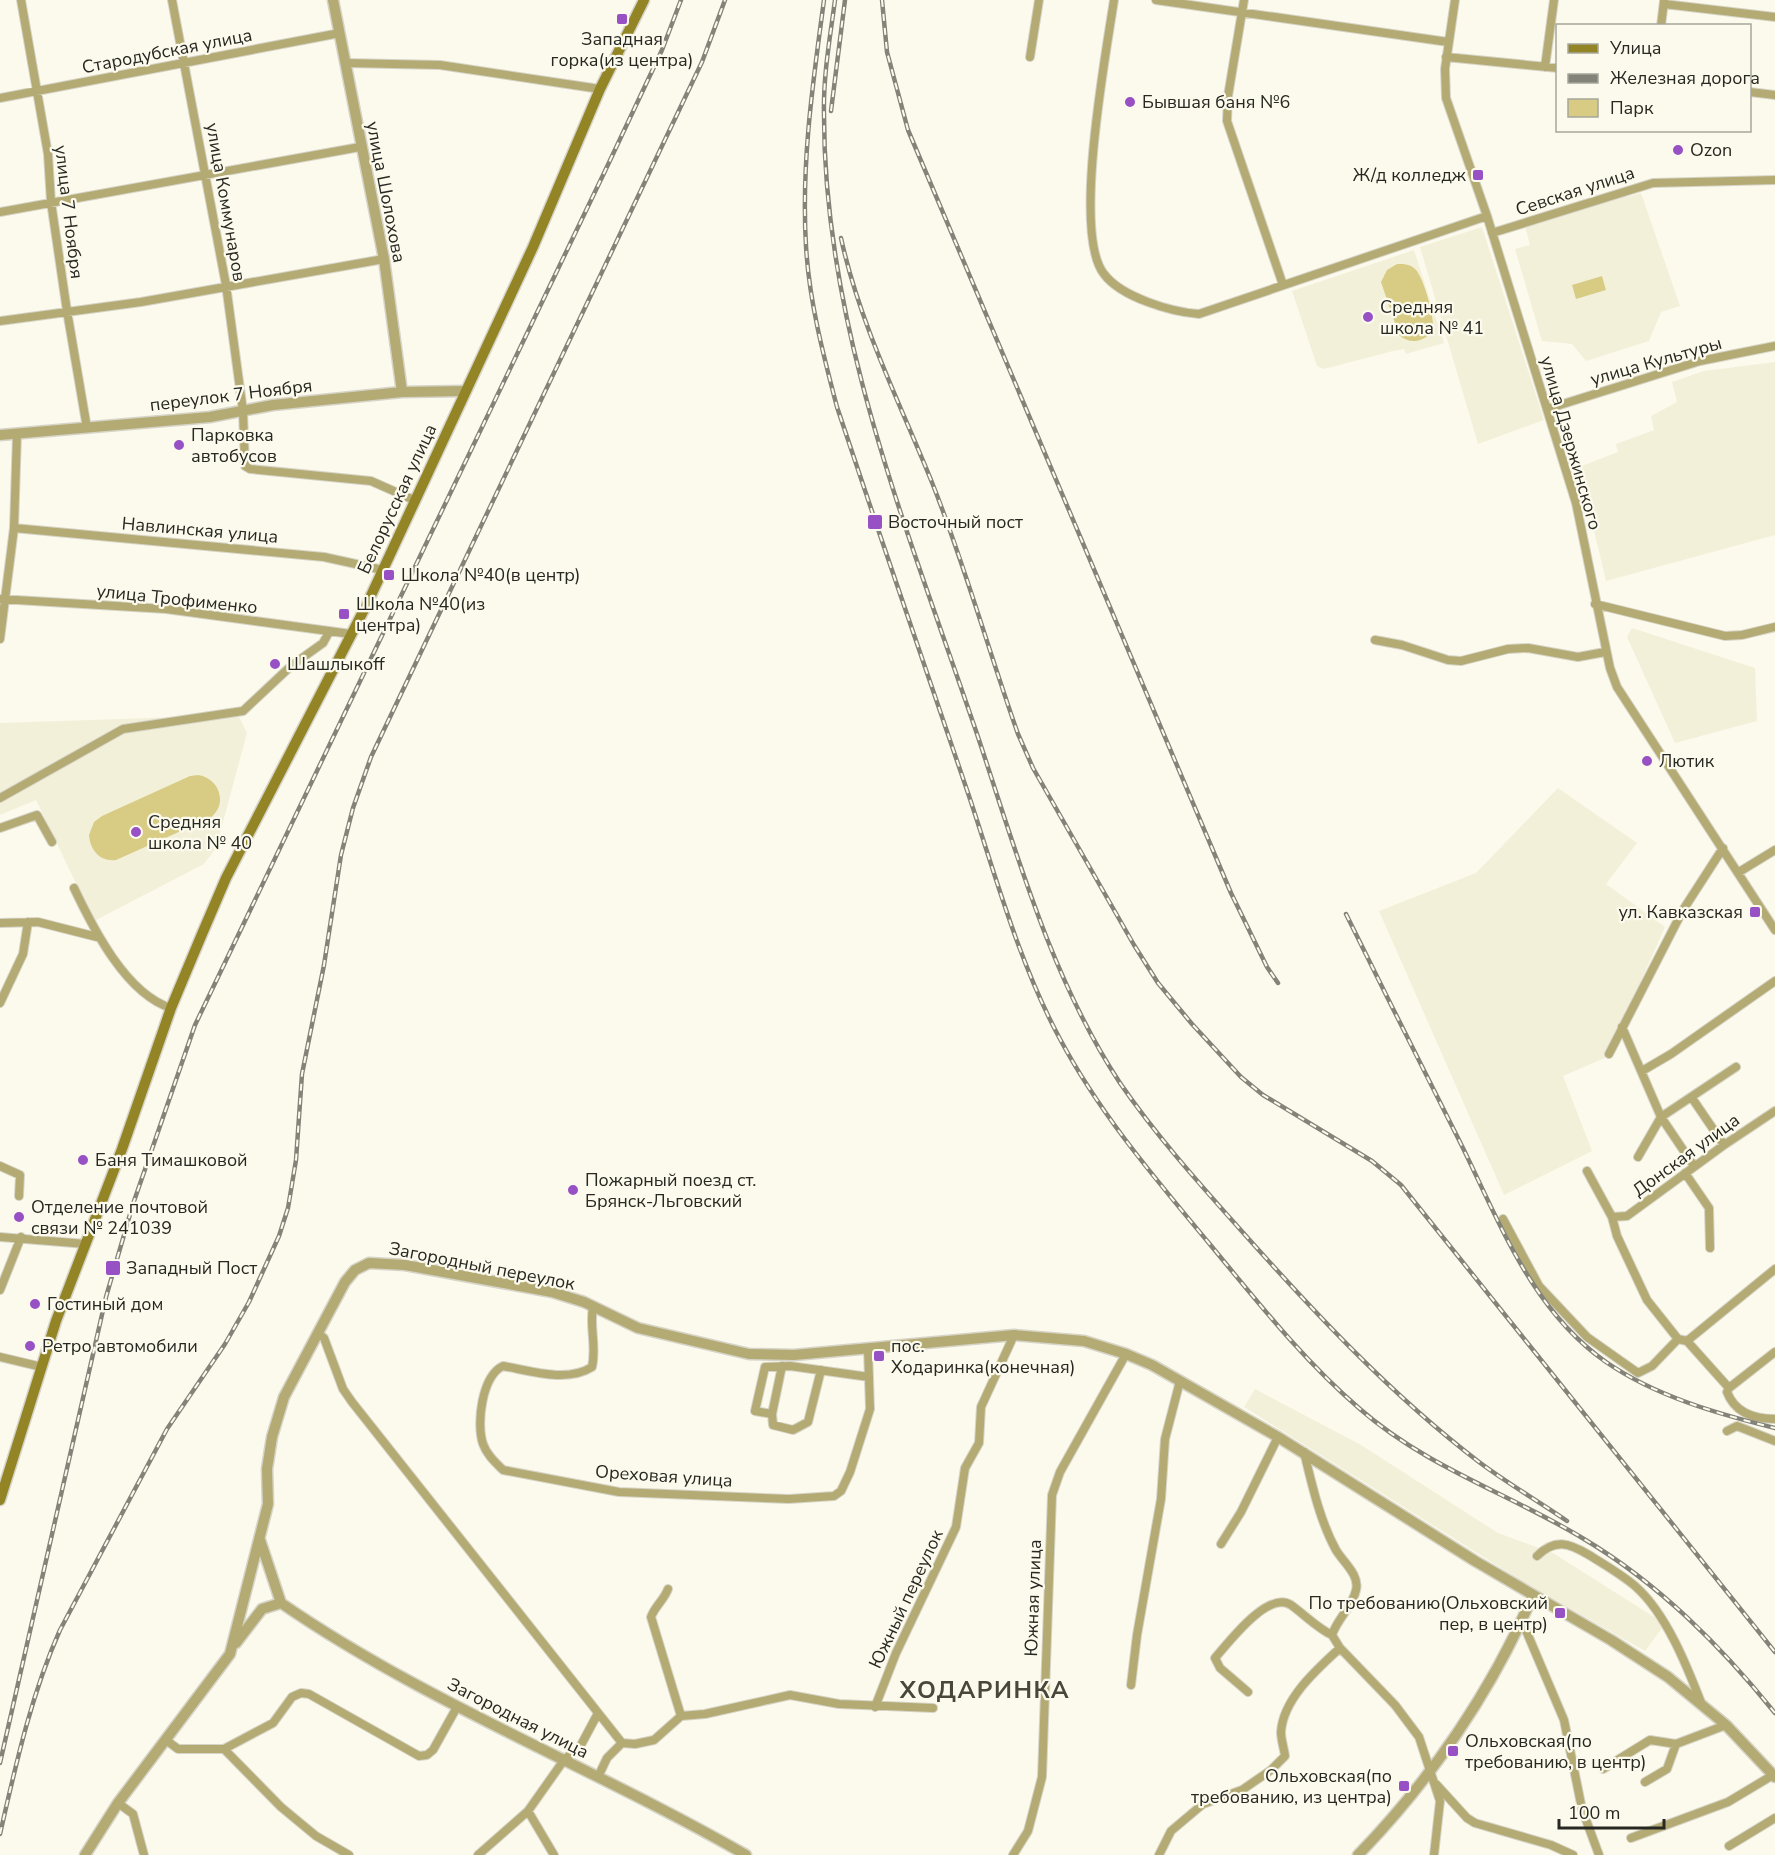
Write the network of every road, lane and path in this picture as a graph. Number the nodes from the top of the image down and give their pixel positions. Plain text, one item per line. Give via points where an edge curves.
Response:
1 (21, 0) edge
2 (172, 0) edge
3 (333, 0) edge
4 (644, 0) edge
5 (1039, 0) edge
6 (1114, 0) edge
7 (1156, 0) edge
8 (1244, 0) edge
9 (1455, 0) edge
10 (1554, 0) edge
11 (1664, 2) edge
12 (1242, 12) junction
13 (1775, 17) edge
14 (1661, 24) edge
15 (340, 33) junction
16 (1449, 42) junction
17 (1030, 57) dead end
18 (1446, 57) junction
19 (184, 61) junction
20 (346, 63) junction
21 (1545, 67) junction
22 (1556, 68) edge
23 (600, 89) junction
24 (36, 92) junction
25 (1751, 92) edge
26 (1775, 95) edge
27 (0, 98) edge
28 (360, 147) junction
29 (206, 173) junction
30 (1775, 180) edge
31 (51, 202) junction
32 (0, 212) edge
33 (1488, 216) junction
34 (1492, 233) junction
35 (384, 259) junction
36 (226, 285) junction
37 (1283, 285) junction
38 (67, 311) junction
39 (0, 321) edge
40 (1775, 346) edge
41 (465, 391) junction
42 (402, 392) junction
43 (1547, 409) junction
44 (243, 411) junction
45 (87, 428) junction
46 (17, 434) junction
47 (0, 435) edge
48 (414, 500) junction
49 (14, 528) junction
50 (383, 570) junction
51 (3, 599) edge
52 (1595, 604) junction
53 (1775, 627) edge
54 (329, 632) junction
55 (351, 634) junction
56 (0, 639) edge
57 (1375, 640) dead end
58 (1605, 652) junction
59 (0, 798) edge
60 (0, 828) edge
61 (52, 842) dead end
62 (1723, 848) junction
63 (1775, 850) edge
64 (1739, 873) junction
65 (74, 888) dead end
66 (0, 922) edge
67 (28, 922) junction
68 (1775, 930) edge
69 (97, 938) junction
70 (1775, 981) edge
71 (0, 1003) edge
72 (171, 1008) junction
73 (1622, 1027) junction
74 (1609, 1054) dead end
75 (1736, 1067) dead end
76 (1642, 1071) junction
77 (1692, 1098) junction
78 (1775, 1111) edge
79 (1661, 1117) junction
80 (1724, 1144) junction
81 (1638, 1157) dead end
82 (0, 1166) edge
83 (1694, 1166) junction
84 (1587, 1171) dead end
85 (1685, 1173) junction
86 (19, 1196) dead end
87 (1612, 1217) junction
88 (1503, 1219) dead end
89 (0, 1236) edge
90 (21, 1237) junction
91 (86, 1244) junction
92 (1710, 1248) dead end
93 (1775, 1269) edge
94 (0, 1290) edge
95 (593, 1307) junction
96 (319, 1334) junction
97 (1014, 1335) junction
98 (1678, 1339) junction
99 (1687, 1341) junction
100 (868, 1349) junction
101 (1775, 1352) edge
102 (1126, 1354) junction
103 (0, 1357) edge
104 (782, 1366) junction
105 (42, 1367) junction
106 (821, 1370) junction
107 (869, 1377) junction
108 (1180, 1381) junction
109 (1729, 1388) junction
110 (772, 1414) junction
111 (1775, 1419) edge
112 (1727, 1431) dead end
113 (1278, 1437) junction
114 (1775, 1441) edge
115 (1304, 1452) junction
116 (0, 1500) edge
117 (260, 1540) junction
118 (1221, 1544) dead end
119 (1537, 1556) dead end
120 (668, 1589) dead end
121 (1533, 1595) junction
122 (281, 1603) junction
123 (1522, 1621) junction
124 (1332, 1635) junction
125 (1340, 1648) junction
126 (230, 1654) junction
127 (1131, 1685) dead end
128 (1248, 1692) dead end
129 (1703, 1706) junction
130 (457, 1707) junction
131 (875, 1707) junction
132 (933, 1708) dead end
133 (597, 1715) junction
134 (681, 1716) junction
135 (1726, 1725) junction
136 (166, 1740) junction
137 (622, 1743) junction
138 (1676, 1744) junction
139 (224, 1749) junction
140 (564, 1760) junction
141 (1431, 1769) junction
142 (1603, 1769) dead end
143 (598, 1776) junction
144 (1774, 1776) edge
145 (1645, 1782) dead end
146 (1435, 1783) junction
147 (118, 1803) junction
148 (528, 1811) junction
149 (1775, 1818) edge
150 (1631, 1838) dead end
151 (1729, 1846) dead end
152 (85, 1855) edge
153 (144, 1855) edge
154 (349, 1855) edge
155 (478, 1855) edge
156 (554, 1855) edge
157 (746, 1855) edge
158 (1013, 1855) edge
159 (1159, 1855) edge
160 (1358, 1855) edge
161 (1434, 1855) edge
162 (1574, 1855) edge
163 (1599, 1855) edge

1 - 24 street, улица 7 Ноября
2 - 19 street, улица Коммунаров
3 - 15 street, улица Шолохова
4 - 23 main road, Белорусская улица
5 - 17 street
6 - 37 street via 1089,198 1096,259 1103,273 1113,284 1143,300 1199,314
7 - 12 street
8 - 12 street
9 - 16 street, улица Дзержинского
10 - 21 street
11 - 13 street
11 - 14 street
12 - 16 street
12 - 37 street via 1227,121
15 - 19 street, Стародубская улица
15 - 20 street, улица Шолохова
16 - 18 street, улица Дзержинского
18 - 21 street
18 - 33 street, улица Дзержинского via 1446,98
19 - 24 street, Стародубская улица
19 - 29 street, улица Коммунаров
20 - 23 street via 440,65
20 - 28 street, улица Шолохова
21 - 22 street
23 - 41 main road, Белорусская улица
24 - 27 street, Стародубская улица
24 - 31 street, улица 7 Ноября via 48,154
25 - 26 street
28 - 29 street
28 - 35 street, улица Шолохова
29 - 31 street
29 - 36 street, улица Коммунаров
30 - 34 street, Севская улица via 1653,183
31 - 32 street
31 - 38 street, улица 7 Ноября
33 - 34 street, улица Дзержинского
33 - 37 street
34 - 43 street, улица Дзержинского
35 - 36 street
35 - 42 street, улица Шолохова
36 - 38 street via 141,302
36 - 44 street, улица Коммунаров
38 - 39 street
38 - 45 street, улица 7 Ноября
40 - 43 street, улица Культуры via 1700,361
41 - 42 street, переулок 7 Ноября
41 - 48 main road, Белорусская улица
42 - 44 street, переулок 7 Ноября
43 - 52 street, улица Дзержинского via 1576,503
44 - 45 street, переулок 7 Ноября
44 - 48 street, улица Коммунаров via 247,468 370,482
45 - 46 street, переулок 7 Ноября
46 - 47 street, переулок 7 Ноября
46 - 49 street
48 - 50 main road, Белорусская улица
49 - 50 street, Навлинская улица via 324,557
49 - 51 street
50 - 55 main road, Белорусская улица
51 - 54 street, улица Трофименко via 166,609
51 - 56 street
52 - 53 street via 1725,636
52 - 58 street, улица Дзержинского
54 - 55 street, улица Трофименко
54 - 59 street via 323,643 291,666 243,711 123,729
55 - 72 main road, Белорусская улица via 226,878
57 - 58 street via 1461,661 1509,649 1528,648 1578,657
58 - 62 street, улица Дзержинского via 1617,687
60 - 61 street via 37,815
62 - 64 street, улица Дзержинского
62 - 73 street via 1683,910
63 - 64 street
64 - 68 street, улица Дзержинского
65 - 69 street
66 - 67 street
67 - 69 street
67 - 71 street via 23,954
69 - 72 street via 154,1003
70 - 76 street
72 - 91 main road, Белорусская улица
73 - 74 street
73 - 76 street
75 - 77 street
76 - 79 street
77 - 79 street
77 - 80 street
78 - 80 street, Донская улица
79 - 81 street
79 - 83 street
80 - 83 street, Донская улица
82 - 86 street via 20,1175
83 - 85 street, Донская улица
84 - 87 street
85 - 87 street, Донская улица via 1627,1216
85 - 92 street via 1709,1208
87 - 98 street via 1647,1300
88 - 98 street via 1539,1286 1587,1337 1638,1373 1652,1366
89 - 90 street
90 - 91 street
90 - 94 street
91 - 105 main road, Белорусская улица
93 - 99 street
95 - 96 street, Загородный переулок via 552,1292 405,1265 369,1263 355,1270 345,1282
95 - 100 street, Загородный переулок via 638,1328 739,1353 794,1355
95 - 107 street, Ореховая улица via 596,1344 592,1367 556,1375 503,1366 489,1378 481,1435 492,1460 503,1470 620,1492 834,1496 841,1491 850,1472 870,1409
96 - 117 street via 284,1397 272,1437 267,1469 268,1504
96 - 133 street, Загородная улица via 352,1402
97 - 100 street, Загородный переулок
97 - 102 street, Загородный переулок via 1058,1337
97 - 131 street, Южный переулок via 981,1407 979,1443 964,1468 956,1527 896,1653
98 - 99 street
99 - 109 street
100 - 107 street, Ореховая улица
101 - 109 street
102 - 108 street, Загородный переулок
102 - 158 street, Южная улица via 1060,1472 1052,1495 1042,1777 1028,1831
103 - 105 street
104 - 106 street
104 - 110 street
104 - 110 street via 765,1367 755,1411
105 - 116 main road, Белорусская улица
106 - 107 street
106 - 110 street via 808,1422 793,1430 773,1425
108 - 113 street, Загородный переулок
108 - 127 street via 1165,1439 1161,1499
109 - 111 street via 1730,1401 1740,1410 1751,1416
112 - 114 street via 1737,1426
113 - 115 street, Загородный переулок
113 - 118 street
115 - 121 street, Загородный переулок
115 - 124 street via 1323,1520 1357,1580 1356,1592
117 - 122 street
117 - 126 street
119 - 129 street via 1549,1545 1561,1542 1584,1552 1636,1587 1669,1630
120 - 134 street via 651,1617
121 - 123 street
121 - 129 street, Загородный переулок via 1668,1677
122 - 126 street via 262,1610
122 - 130 street, Загородная улица via 328,1635
123 - 141 street via 1487,1685
123 - 163 street via 1564,1720 1582,1809
124 - 125 street
124 - 128 street via 1288,1603 1274,1602 1215,1658 1220,1668
125 - 141 street via 1410,1723
125 - 159 street via 1313,1674 1284,1715 1281,1734 1285,1756 1242,1790 1203,1804 1171,1831
126 - 136 street
129 - 135 street, Загородный переулок
130 - 139 street via 428,1755 419,1756 301,1693 292,1698 273,1723
130 - 140 street, Загородная улица
131 - 132 street
131 - 134 street via 790,1695
133 - 137 street, Загородная улица
133 - 140 street via 581,1745
134 - 137 street via 654,1740
135 - 138 street
135 - 144 street, Загородный переулок
136 - 139 street via 178,1749
136 - 147 street
137 - 143 street via 607,1758
138 - 142 street via 1650,1740
138 - 145 street via 1667,1769
139 - 154 street via 280,1807 316,1836
140 - 143 street, Загородная улица
140 - 148 street
141 - 146 street
141 - 160 street
143 - 157 street, Загородная улица
144 - 150 street via 1728,1802
146 - 161 street via 1440,1801
146 - 162 street via 1475,1823
147 - 152 street
147 - 153 street via 133,1814
148 - 155 street
148 - 156 street
149 - 151 street

